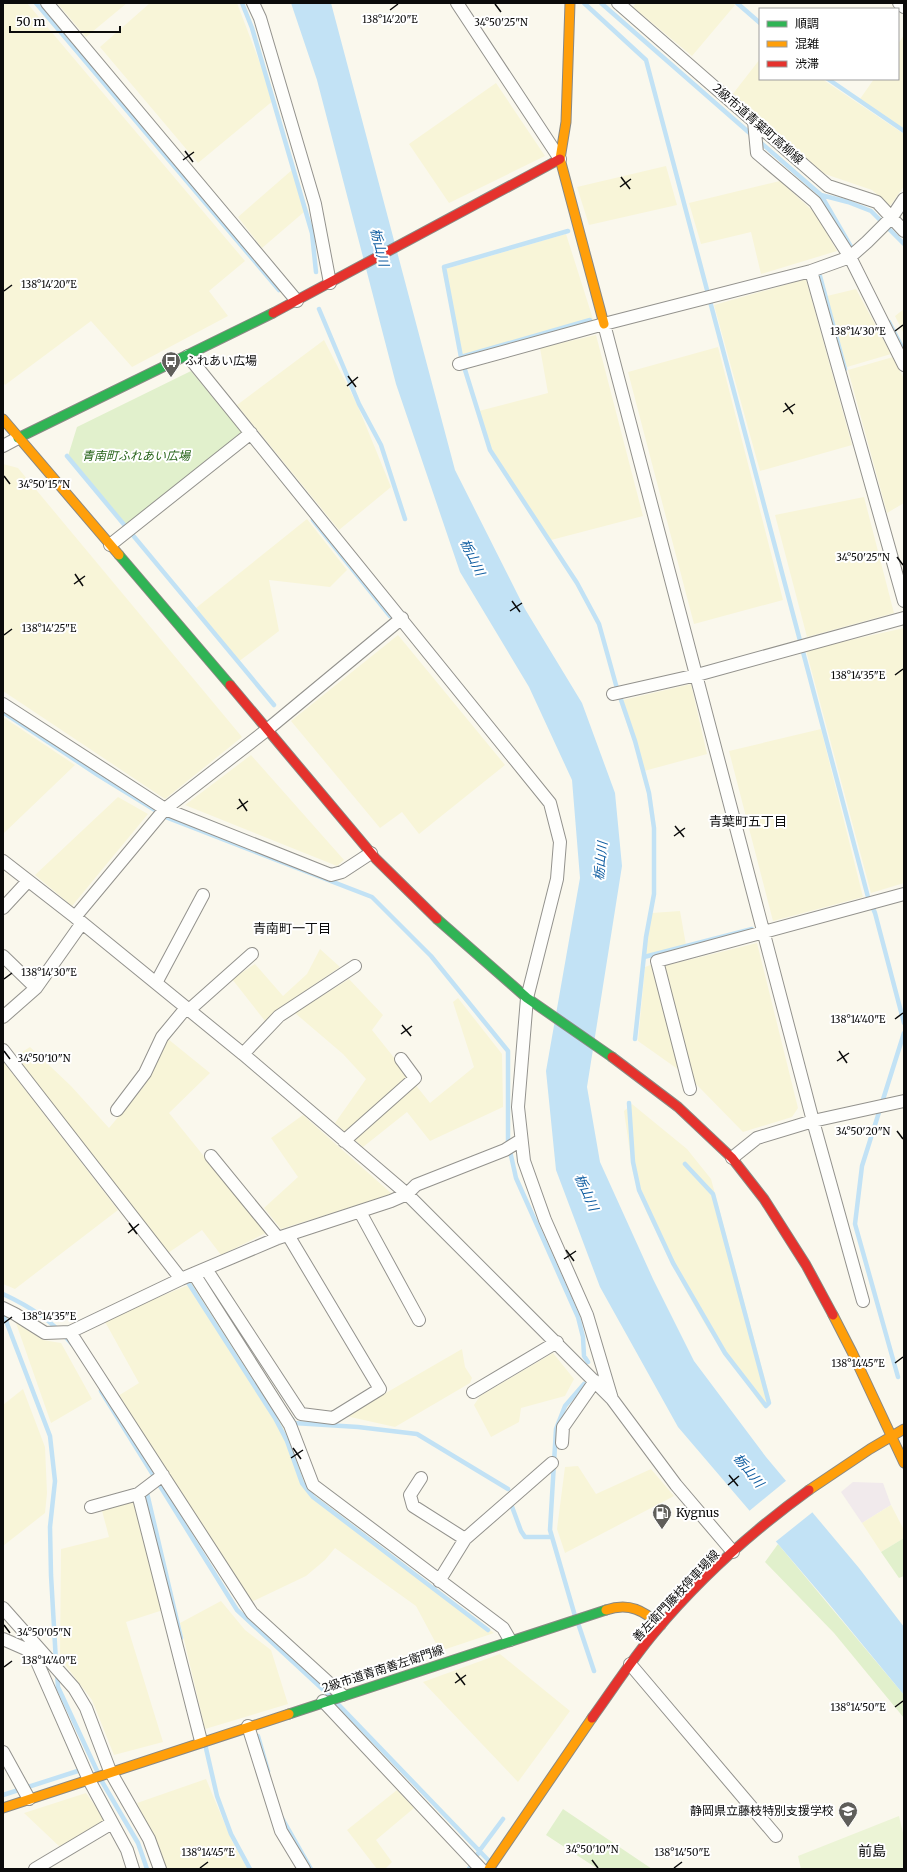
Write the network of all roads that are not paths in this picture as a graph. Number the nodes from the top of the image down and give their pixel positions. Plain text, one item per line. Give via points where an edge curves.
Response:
1 (47, 3) edge
2 (254, 3) edge
3 (457, 3) edge
4 (570, 3) edge
5 (618, 3) edge
6 (899, 3) edge
7 (904, 7) edge
8 (754, 121) junction
9 (560, 159) junction
10 (904, 199) edge
11 (892, 217) junction
12 (904, 232) edge
13 (854, 253) junction
14 (811, 271) junction
15 (330, 283) junction
16 (298, 301) junction
17 (604, 324) junction
18 (188, 356) junction
19 (459, 364) dead end
20 (904, 365) edge
21 (3, 419) edge
22 (250, 433) junction
23 (18, 438) junction
24 (3, 446) edge
25 (110, 545) junction
26 (904, 600) edge
27 (402, 618) junction
28 (904, 618) edge
29 (697, 675) junction
30 (613, 694) dead end
31 (3, 704) edge
32 (268, 729) junction
33 (165, 810) junction
34 (371, 853) junction
35 (3, 861) edge
36 (28, 881) junction
37 (904, 894) edge
38 (203, 895) dead end
39 (3, 908) edge
40 (78, 920) junction
41 (764, 932) junction
42 (252, 954) dead end
43 (3, 956) edge
44 (355, 966) dead end
45 (156, 983) junction
46 (36, 988) junction
47 (527, 998) junction
48 (187, 1009) junction
49 (3, 1017) edge
50 (3, 1050) edge
51 (243, 1054) junction
52 (401, 1059) dead end
53 (690, 1089) dead end
54 (904, 1101) edge
55 (117, 1110) dead end
56 (813, 1121) junction
57 (521, 1140) junction
58 (344, 1141) junction
59 (211, 1156) dead end
60 (732, 1158) junction
61 (406, 1194) junction
62 (360, 1212) junction
63 (283, 1237) junction
64 (206, 1269) junction
65 (194, 1274) junction
66 (181, 1280) junction
67 (863, 1301) dead end
68 (3, 1308) edge
69 (419, 1320) dead end
70 (70, 1332) junction
71 (557, 1342) junction
72 (595, 1380) junction
73 (473, 1392) dead end
74 (612, 1399) junction
75 (904, 1429) edge
76 (891, 1436) junction
77 (562, 1443) dead end
78 (552, 1463) dead end
79 (904, 1463) edge
80 (163, 1475) junction
81 (421, 1478) dead end
82 (138, 1494) junction
83 (91, 1507) dead end
84 (465, 1539) junction
85 (733, 1552) junction
86 (439, 1581) junction
87 (3, 1608) edge
88 (661, 1625) junction
89 (3, 1639) edge
90 (510, 1640) junction
91 (40, 1650) junction
92 (630, 1664) junction
93 (342, 1695) junction
94 (323, 1701) junction
95 (248, 1726) junction
96 (201, 1741) junction
97 (3, 1752) edge
98 (109, 1772) junction
99 (90, 1780) junction
100 (29, 1799) junction
101 (3, 1808) edge
102 (112, 1823) junction
103 (776, 1836) dead end
104 (36, 1869) edge
105 (133, 1869) edge
106 (160, 1869) edge
107 (304, 1869) edge
108 (481, 1869) edge
109 (489, 1869) edge

1 - 16 street
2 - 15 street via 315,204
3 - 9 street
4 - 9 street via 566,122
5 - 8 street, 2級市道青葉町高柳線
6 - 7 street
8 - 11 street, 2級市道青葉町高柳線 via 828,186 877,202
8 - 13 street via 757,153 815,202
9 - 15 street
9 - 17 street
10 - 11 street
11 - 12 street, 2級市道青葉町高柳線
11 - 13 street
13 - 14 street
13 - 20 street
14 - 17 street
14 - 26 street
15 - 16 street
16 - 18 street
17 - 19 street
17 - 29 street
18 - 22 street
18 - 23 street
21 - 23 street
22 - 25 street
22 - 27 street
23 - 24 street
23 - 25 street
25 - 32 street
27 - 32 street
27 - 47 street via 550,803 560,842 557,879
28 - 29 street
29 - 30 street
29 - 41 street
31 - 33 street
32 - 33 street
32 - 34 street
33 - 34 street via 330,875 342,872
33 - 40 street
34 - 47 street via 426,909
35 - 36 street
36 - 39 street
36 - 40 street
37 - 41 street
38 - 45 street
40 - 45 street
40 - 46 street
41 - 53 street via 657,962
41 - 56 street
42 - 48 street
43 - 46 street
44 - 51 street via 279,1016
45 - 48 street
46 - 49 street
47 - 57 street via 518,1107
47 - 60 street via 615,1059 678,1107
48 - 51 street
48 - 55 street via 162,1037 145,1073
50 - 66 street
51 - 58 street
52 - 58 street via 415,1078
54 - 56 street
56 - 60 street via 757,1138
56 - 67 street
57 - 61 street via 505,1150 416,1185
57 - 74 street via 524,1161 545,1220 587,1315
58 - 61 street
59 - 63 street
60 - 76 street via 764,1199 806,1265 852,1352
61 - 62 street
61 - 71 street
62 - 63 street
62 - 69 street
63 - 64 street
63 - 64 street via 380,1389 333,1418 301,1414
64 - 65 street
65 - 66 street
65 - 86 street via 290,1425 313,1485
66 - 70 street
68 - 70 street via 44,1333
70 - 80 street
71 - 72 street
71 - 73 street
72 - 74 street
72 - 77 street via 562,1427
74 - 85 street via 676,1485
75 - 76 street, 善左衛門藤枝停車場線
76 - 79 street
76 - 85 street, 善左衛門藤枝停車場線 via 816,1485
78 - 84 street
80 - 82 street
80 - 93 street via 252,1613
81 - 84 street via 410,1495 413,1506
82 - 83 street
82 - 96 street
84 - 86 street
85 - 88 street, 善左衛門藤枝停車場線
86 - 90 street via 503,1628
87 - 91 street
88 - 90 street, 2級市道青南善左衛門線 via 642,1610 618,1606
88 - 92 street, 善左衛門藤枝停車場線
89 - 91 street via 28,1650
90 - 93 street, 2級市道青南善左衛門線
91 - 98 street via 74,1688 86,1708
91 - 99 street via 38,1664
92 - 103 street
92 - 109 street, 善左衛門藤枝停車場線 via 600,1704
93 - 94 street, 2級市道青南善左衛門線
94 - 95 street, 2級市道青南善左衛門線
94 - 108 street
95 - 96 street, 2級市道青南善左衛門線
95 - 107 street via 281,1831
96 - 98 street, 2級市道青南善左衛門線
97 - 100 street
98 - 99 street, 2級市道青南善左衛門線
98 - 106 street via 149,1838
99 - 100 street
99 - 102 street
100 - 101 street
102 - 104 street
102 - 105 street via 127,1850

